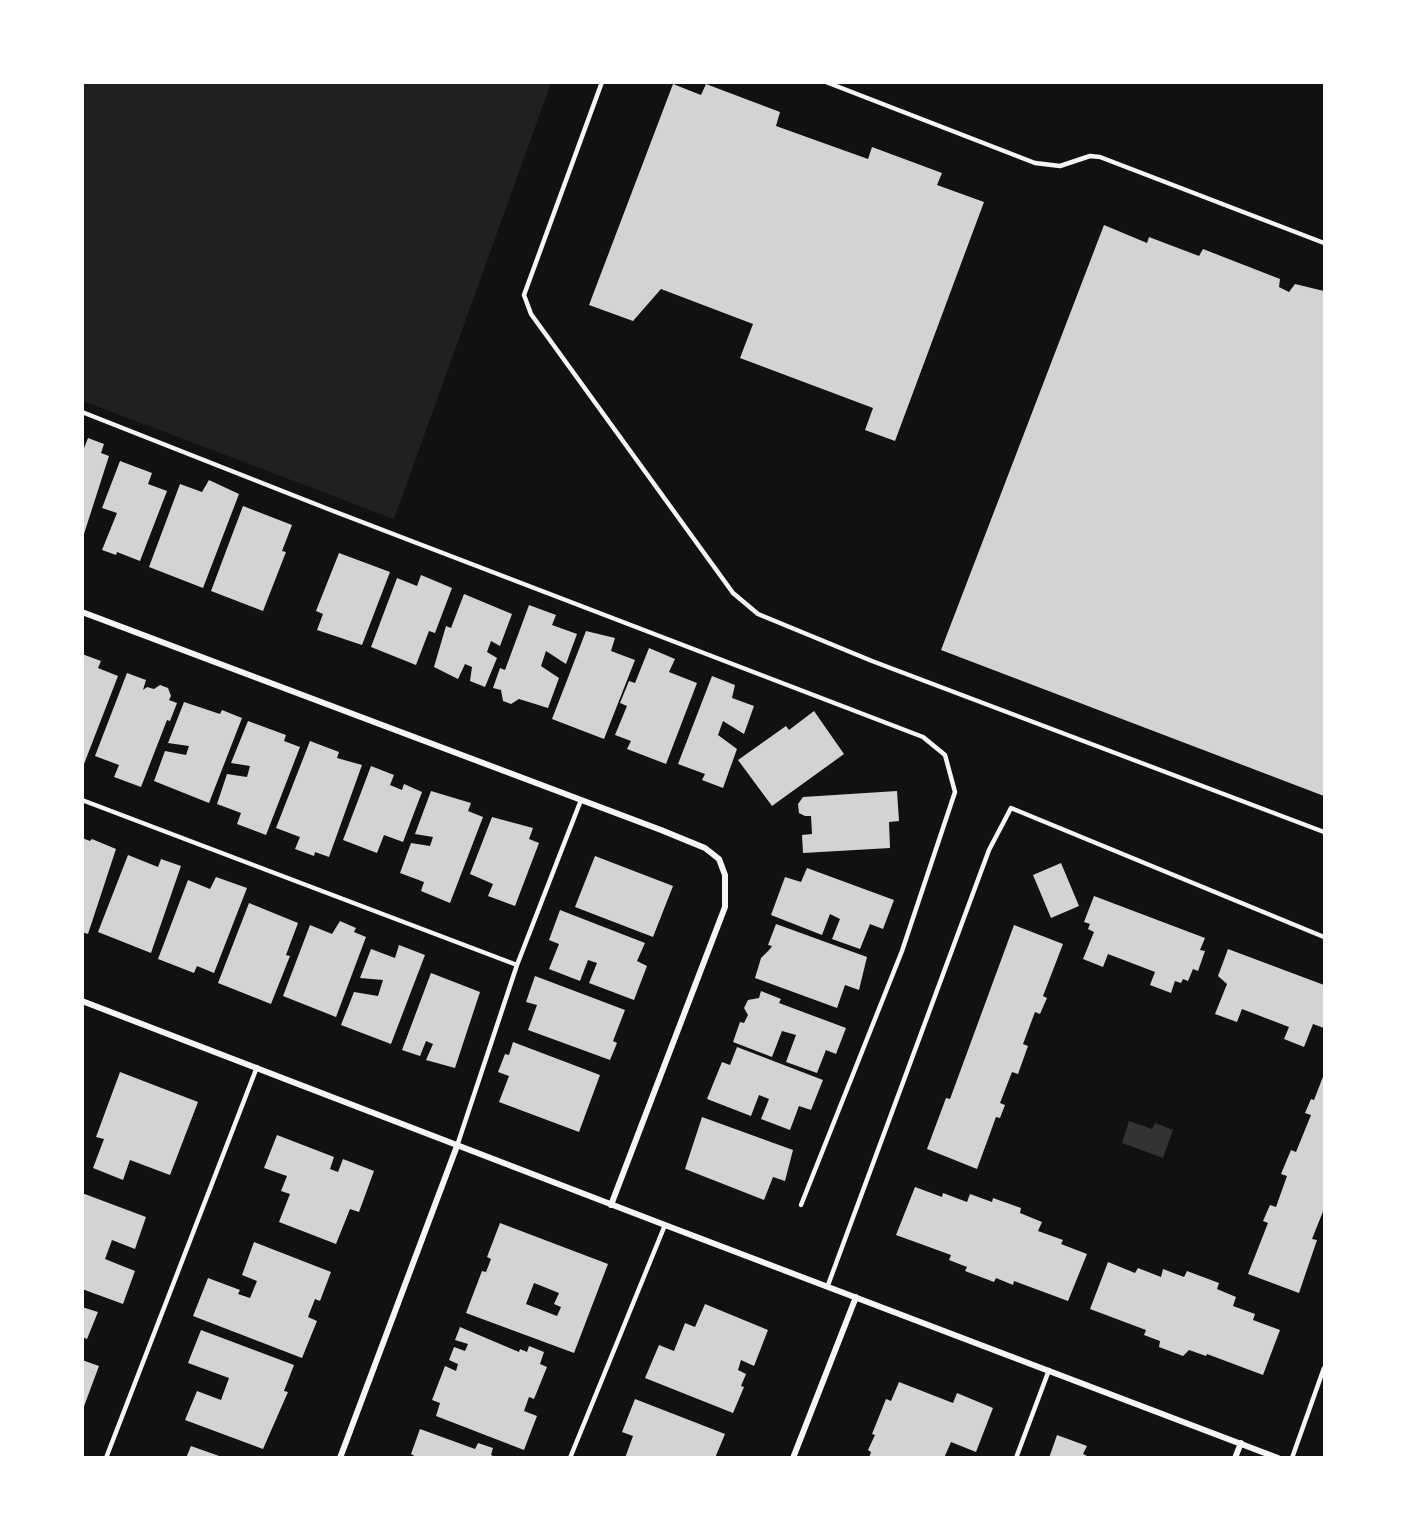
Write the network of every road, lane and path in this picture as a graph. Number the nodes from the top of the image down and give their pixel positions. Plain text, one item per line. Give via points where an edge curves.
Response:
1 (602, 82) edge
2 (826, 82) edge
3 (1324, 243) edge
4 (82, 412) edge
5 (82, 612) edge
6 (82, 800) edge
7 (581, 800) junction
8 (1324, 832) edge
9 (1324, 937) edge
10 (517, 965) junction
11 (82, 1001) edge
12 (257, 1067) junction
13 (456, 1146) junction
14 (611, 1205) junction
15 (801, 1205) dead end
16 (665, 1225) junction
17 (828, 1286) junction
18 (856, 1297) junction
19 (1324, 1368) edge
20 (1049, 1370) junction
21 (1240, 1443) junction
22 (106, 1458) edge
23 (340, 1458) edge
24 (570, 1458) edge
25 (793, 1458) edge
26 (1016, 1458) edge
27 (1235, 1458) edge
28 (1278, 1458) edge
29 (1292, 1458) edge

1 - 8 lane via 524,296 531,314 733,593 758,614 872,661
2 - 3 lane via 1035,163 1060,166 1090,156 1100,157
4 - 15 lane via 923,737 945,755 955,792 902,951
5 - 7 street
6 - 10 lane
7 - 10 lane
7 - 14 street via 705,848 718,859 725,875 725,907
9 - 17 lane via 1011,808 990,850
10 - 13 lane
11 - 12 street
12 - 13 street
12 - 22 lane
13 - 14 street
13 - 23 street
14 - 16 street
16 - 17 street
16 - 24 lane
17 - 18 street
18 - 20 street
18 - 25 street
19 - 29 lane
20 - 21 street
20 - 26 lane
21 - 27 street
21 - 28 street

